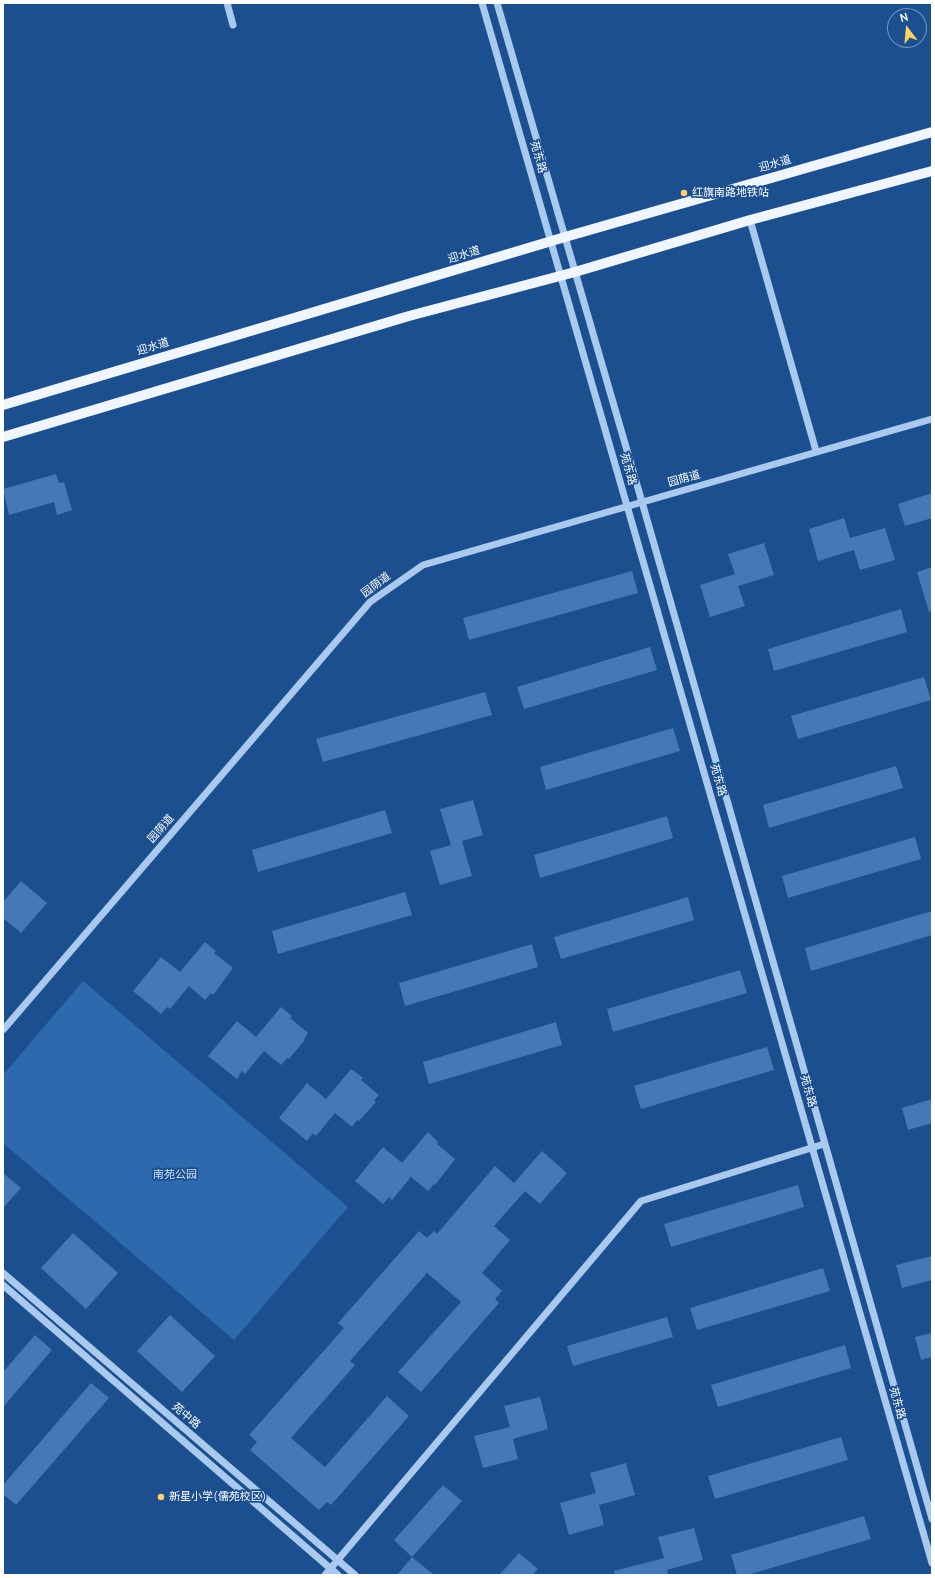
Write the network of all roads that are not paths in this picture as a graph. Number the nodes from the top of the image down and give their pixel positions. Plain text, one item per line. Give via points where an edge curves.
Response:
1 (227, 3) edge
2 (482, 3) edge
3 (497, 3) edge
4 (233, 25) dead end
5 (932, 132) edge
6 (932, 171) edge
7 (750, 220) junction
8 (565, 237) junction
9 (551, 241) junction
10 (575, 272) junction
11 (561, 276) junction
12 (3, 405) edge
13 (932, 419) edge
14 (3, 437) edge
15 (816, 451) junction
16 (642, 502) junction
17 (628, 507) junction
18 (3, 1030) edge
19 (824, 1144) junction
20 (813, 1148) junction
21 (3, 1273) edge
22 (3, 1285) edge
23 (932, 1519) edge
24 (338, 1560) junction
25 (932, 1563) edge
26 (331, 1568) junction
27 (325, 1575) edge
28 (338, 1575) edge
29 (355, 1575) edge

1 - 4 street
2 - 9 street, 苑东路
3 - 8 street, 苑东路
5 - 8 main road, 迎水道
6 - 7 main road
7 - 10 main road
7 - 15 street
8 - 9 main road, 迎水道
8 - 10 street, 苑东路
9 - 11 street, 苑东路
9 - 12 main road, 迎水道
10 - 11 main road
10 - 16 street, 苑东路
11 - 14 main road via 409,316
11 - 17 street, 苑东路
13 - 15 street, 园荫道
15 - 16 street, 园荫道
16 - 17 street, 园荫道
16 - 19 street, 苑东路
17 - 18 street, 园荫道 via 423,565 370,602
17 - 20 street, 苑东路
19 - 20 street
19 - 23 street, 苑东路
20 - 24 street via 641,1201
20 - 25 street, 苑东路
21 - 24 street, 苑中路
22 - 26 street, 苑中路
24 - 26 street
24 - 29 street, 苑中路
26 - 27 street
26 - 28 street, 苑中路

